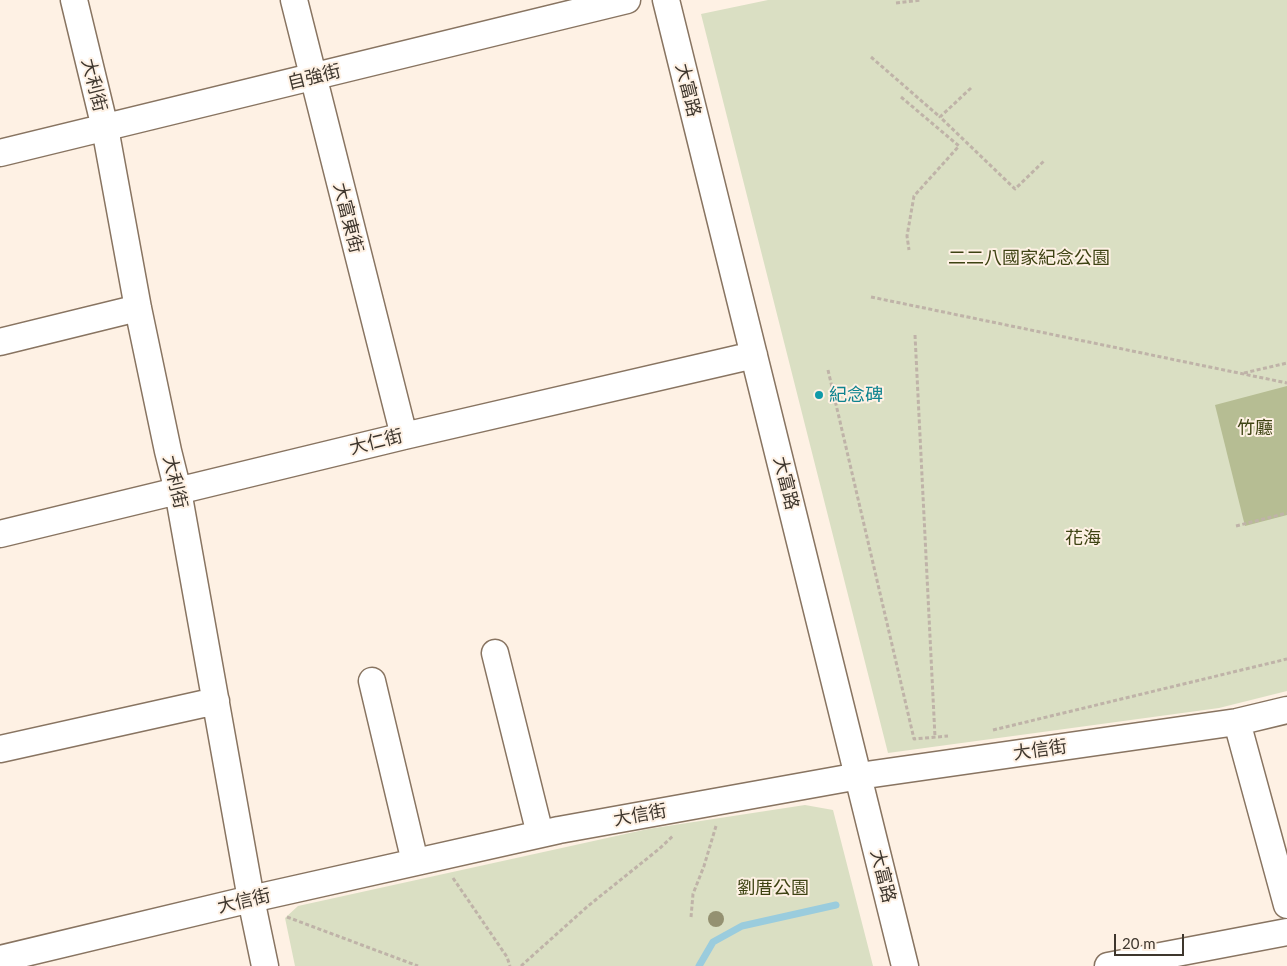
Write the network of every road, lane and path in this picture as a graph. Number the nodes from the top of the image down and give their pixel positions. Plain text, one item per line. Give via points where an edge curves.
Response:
1 (74, 0) edge
2 (294, 0) edge
3 (627, 0) edge
4 (666, 0) edge
5 (922, 0) edge
6 (896, 3) dead end
7 (871, 56) dead end
8 (312, 78) junction
9 (970, 88) dead end
10 (901, 97) dead end
11 (940, 118) junction
12 (105, 128) junction
13 (0, 153) edge
14 (1044, 161) dead end
15 (908, 250) dead end
16 (872, 297) dead end
17 (138, 308) junction
18 (915, 334) dead end
19 (0, 342) edge
20 (754, 355) junction
21 (1287, 363) edge
22 (828, 370) dead end
23 (1243, 373) junction
24 (1287, 383) edge
25 (404, 436) junction
26 (178, 491) junction
27 (1287, 513) edge
28 (1236, 526) dead end
29 (0, 534) edge
30 (495, 653) dead end
31 (1287, 659) edge
32 (372, 681) dead end
33 (216, 701) junction
34 (1287, 710) edge
35 (1237, 722) junction
36 (984, 732) dead end
37 (955, 735) dead end
38 (935, 738) junction
39 (0, 749) edge
40 (859, 776) junction
41 (708, 823) dead end
42 (676, 832) dead end
43 (540, 834) junction
44 (415, 862) junction
45 (452, 877) dead end
46 (251, 899) junction
47 (1287, 905) edge
48 (283, 915) dead end
49 (691, 917) dead end
50 (1287, 932) edge
51 (0, 959) edge
52 (265, 966) edge
53 (418, 966) edge
54 (510, 966) edge
55 (520, 966) edge
56 (906, 966) edge
57 (1108, 966) edge

1 - 12 street, 大利街
2 - 8 street, 大富東街
3 - 8 street, 自強街
4 - 20 street, 大富路
5 - 6 path
7 - 11 path
8 - 12 street, 自強街
8 - 25 street, 大富東街
9 - 11 path
10 - 15 path via 959,146 914,196 906,236
11 - 14 path via 1015,188
12 - 13 street, 自強街
12 - 17 street, 大利街
16 - 23 path
17 - 19 street
17 - 26 street, 大利街
18 - 38 path
20 - 25 street, 大仁街
20 - 40 street, 大富路
21 - 23 path
22 - 38 path via 914,739
23 - 24 path
25 - 26 street, 大仁街
26 - 29 street, 大仁街
26 - 33 street, 大利街
27 - 28 path
30 - 43 street
31 - 36 path
32 - 44 street
33 - 39 street
33 - 46 street, 大利街
34 - 35 street, 大信街
35 - 40 street, 大信街
35 - 47 street
37 - 38 path
40 - 43 street, 大信街
40 - 56 street, 大富路
41 - 49 path via 717,822 693,894
42 - 55 path
43 - 44 street, 大信街
44 - 46 street, 大信街
45 - 54 path
46 - 51 street, 大信街
46 - 52 street, 大利街
48 - 53 path
50 - 57 street

